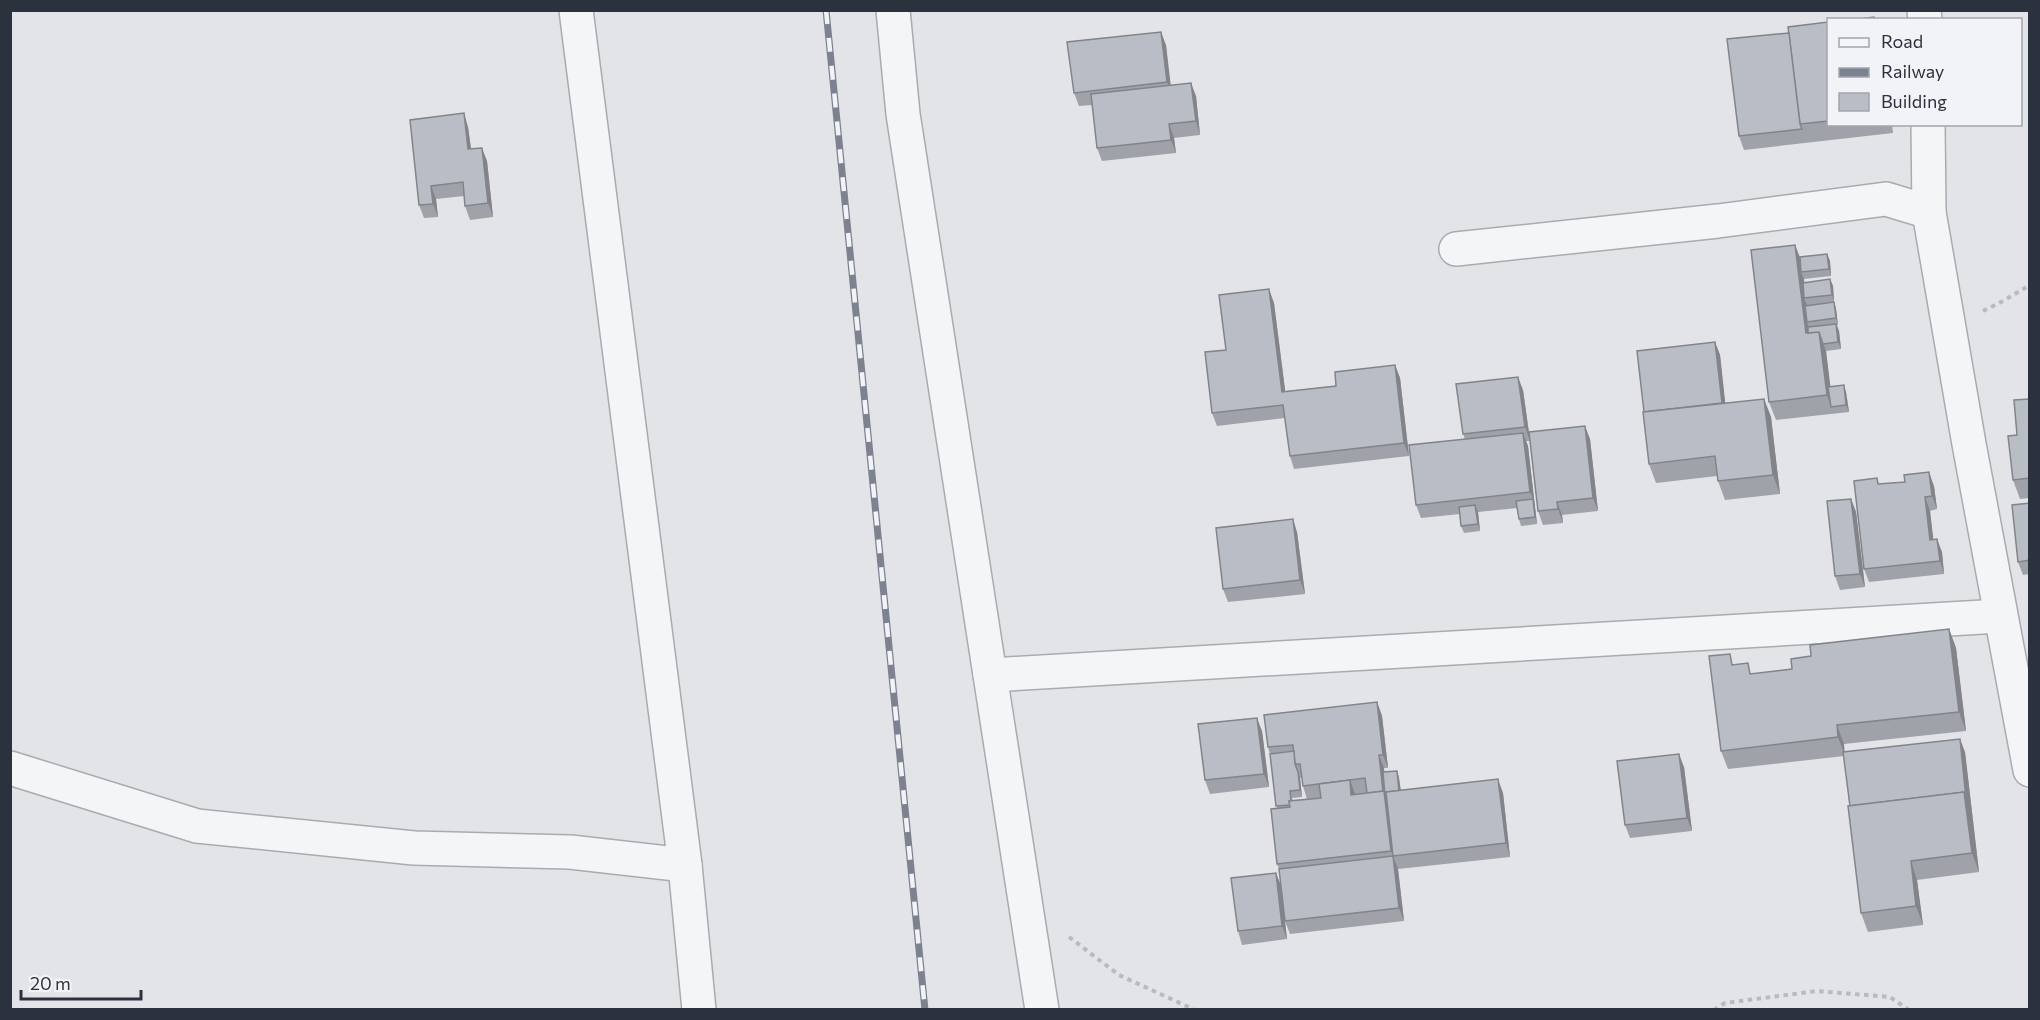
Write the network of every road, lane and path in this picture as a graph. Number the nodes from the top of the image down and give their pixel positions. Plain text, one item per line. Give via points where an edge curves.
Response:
1 (576, 10) edge
2 (893, 10) edge
3 (1928, 126) edge
4 (1929, 212) junction
5 (1456, 249) dead end
6 (2030, 285) edge
7 (1949, 326) junction
8 (2000, 616) junction
9 (990, 675) junction
10 (10, 768) edge
11 (2030, 770) edge
12 (685, 865) junction
13 (1026, 904) junction
14 (699, 1010) edge
15 (1042, 1010) edge
16 (1195, 1010) edge
17 (1714, 1010) edge
18 (1909, 1010) edge

1 - 12 street
2 - 9 street via 903,114
3 - 4 street
4 - 5 street via 1886,199
4 - 7 street
6 - 7 path
7 - 8 street
8 - 9 street
8 - 11 street
9 - 13 street
10 - 12 street via 197,826 414,848 570,852
12 - 14 street
13 - 15 street
13 - 16 path via 1119,975
17 - 18 path via 1725,1003 1816,991 1890,997

